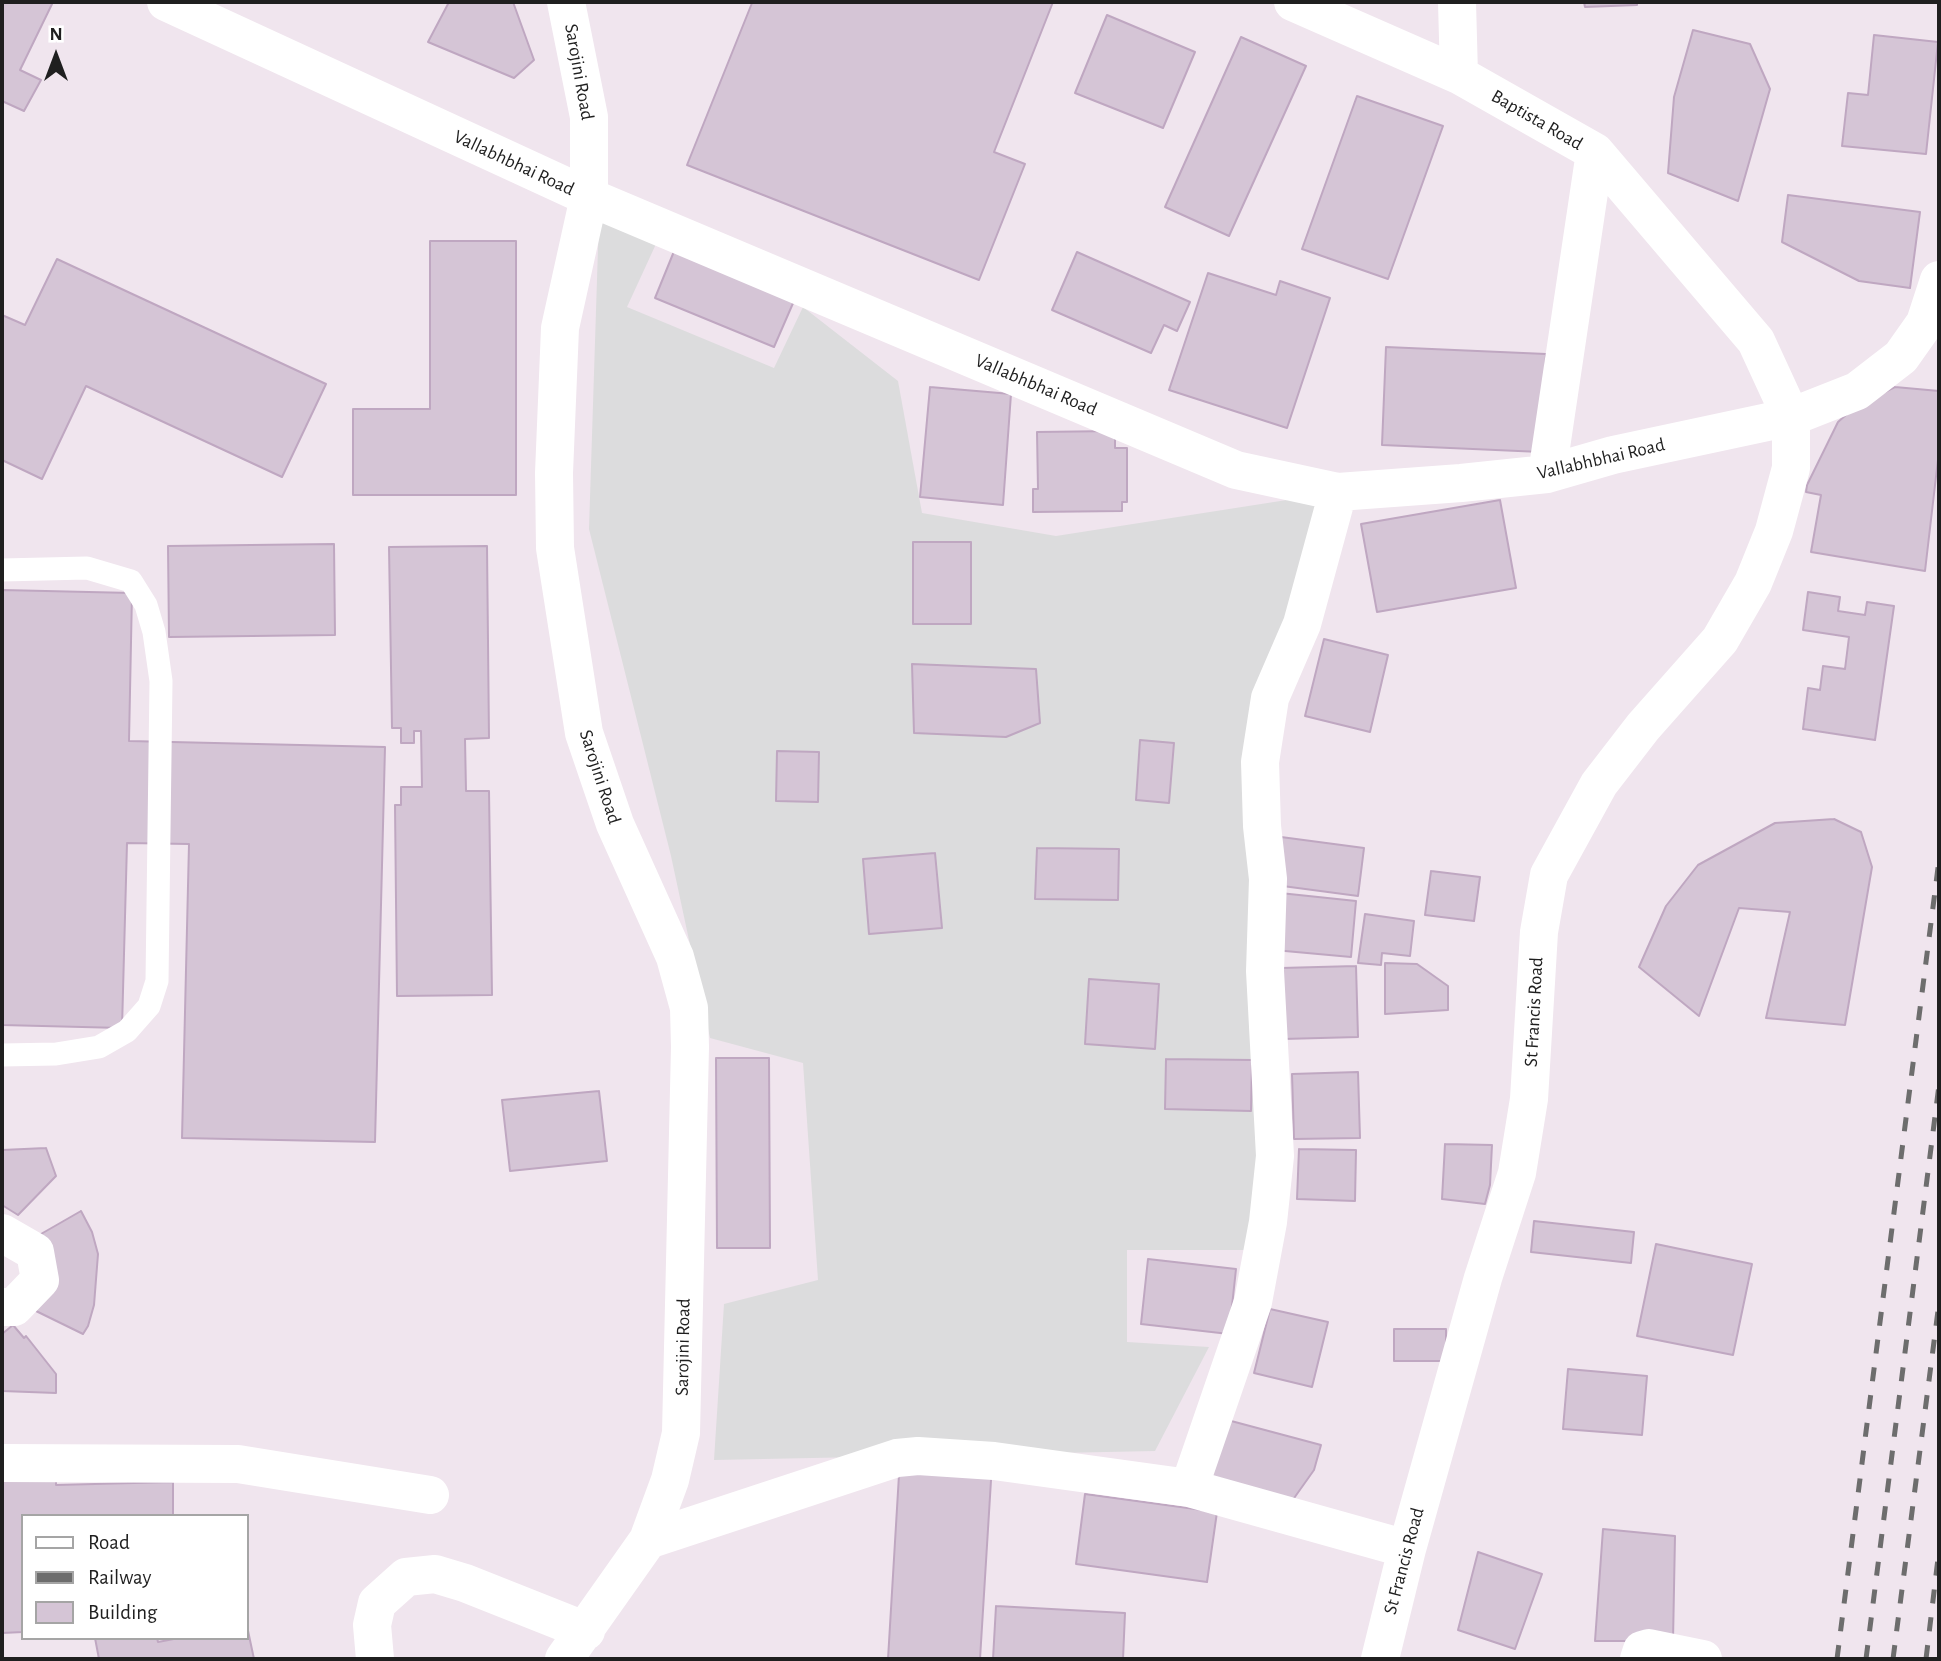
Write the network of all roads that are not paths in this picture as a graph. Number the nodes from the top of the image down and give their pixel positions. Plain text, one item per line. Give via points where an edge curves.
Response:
1 (166, 2) edge
2 (566, 2) edge
3 (1293, 2) edge
4 (1457, 2) edge
5 (1459, 75) junction
6 (1595, 152) junction
7 (589, 197) junction
8 (1939, 280) edge
9 (1791, 417) junction
10 (1548, 474) junction
11 (1338, 492) junction
12 (2, 570) edge
13 (2, 1055) edge
14 (2, 1233) edge
15 (2, 1307) edge
16 (2, 1463) edge
17 (1189, 1488) junction
18 (430, 1495) dead end
19 (648, 1540) junction
20 (1407, 1549) junction
21 (575, 1645) edge
22 (375, 1659) edge
23 (1380, 1659) edge
24 (1639, 1659) edge
25 (1703, 1659) edge

1 - 7 street, Vallabhbhai Road
2 - 7 street, Sarojini Road via 589,117
3 - 5 street, Baptista Road
4 - 5 street
5 - 6 street, Baptista Road
6 - 9 street, Baptista Road via 1756,341
6 - 10 street
7 - 11 street, Vallabhbhai Road via 1236,470
7 - 19 street, Sarojini Road via 560,328 555,548 584,733 615,824 675,957 689,1008 681,1433
8 - 9 street, Vallabhbhai Road via 1924,323 1901,357 1857,391
9 - 10 street, Vallabhbhai Road
9 - 20 street, St Francis Road via 1791,468 1774,531 1753,583 1720,640 1599,784 1549,875 1539,932 1529,1100 1517,1173
10 - 11 street, Vallabhbhai Road
11 - 17 street via 1302,624 1270,698 1260,762 1268,879 1265,971 1275,1156 1268,1222 1253,1302
12 - 13 lane via 87,568 131,581 154,632 161,681 158,981 149,1006 127,1031 99,1047
14 - 15 street via 35,1252 40,1280 14,1307
16 - 18 street via 238,1464
17 - 19 street via 994,1461 905,1457
17 - 20 street
19 - 21 street, Sarojini Road
20 - 23 street, St Francis Road
21 - 22 street via 465,1583 435,1574 406,1577 377,1603 372,1625
24 - 25 street via 1642,1650 1649,1648

